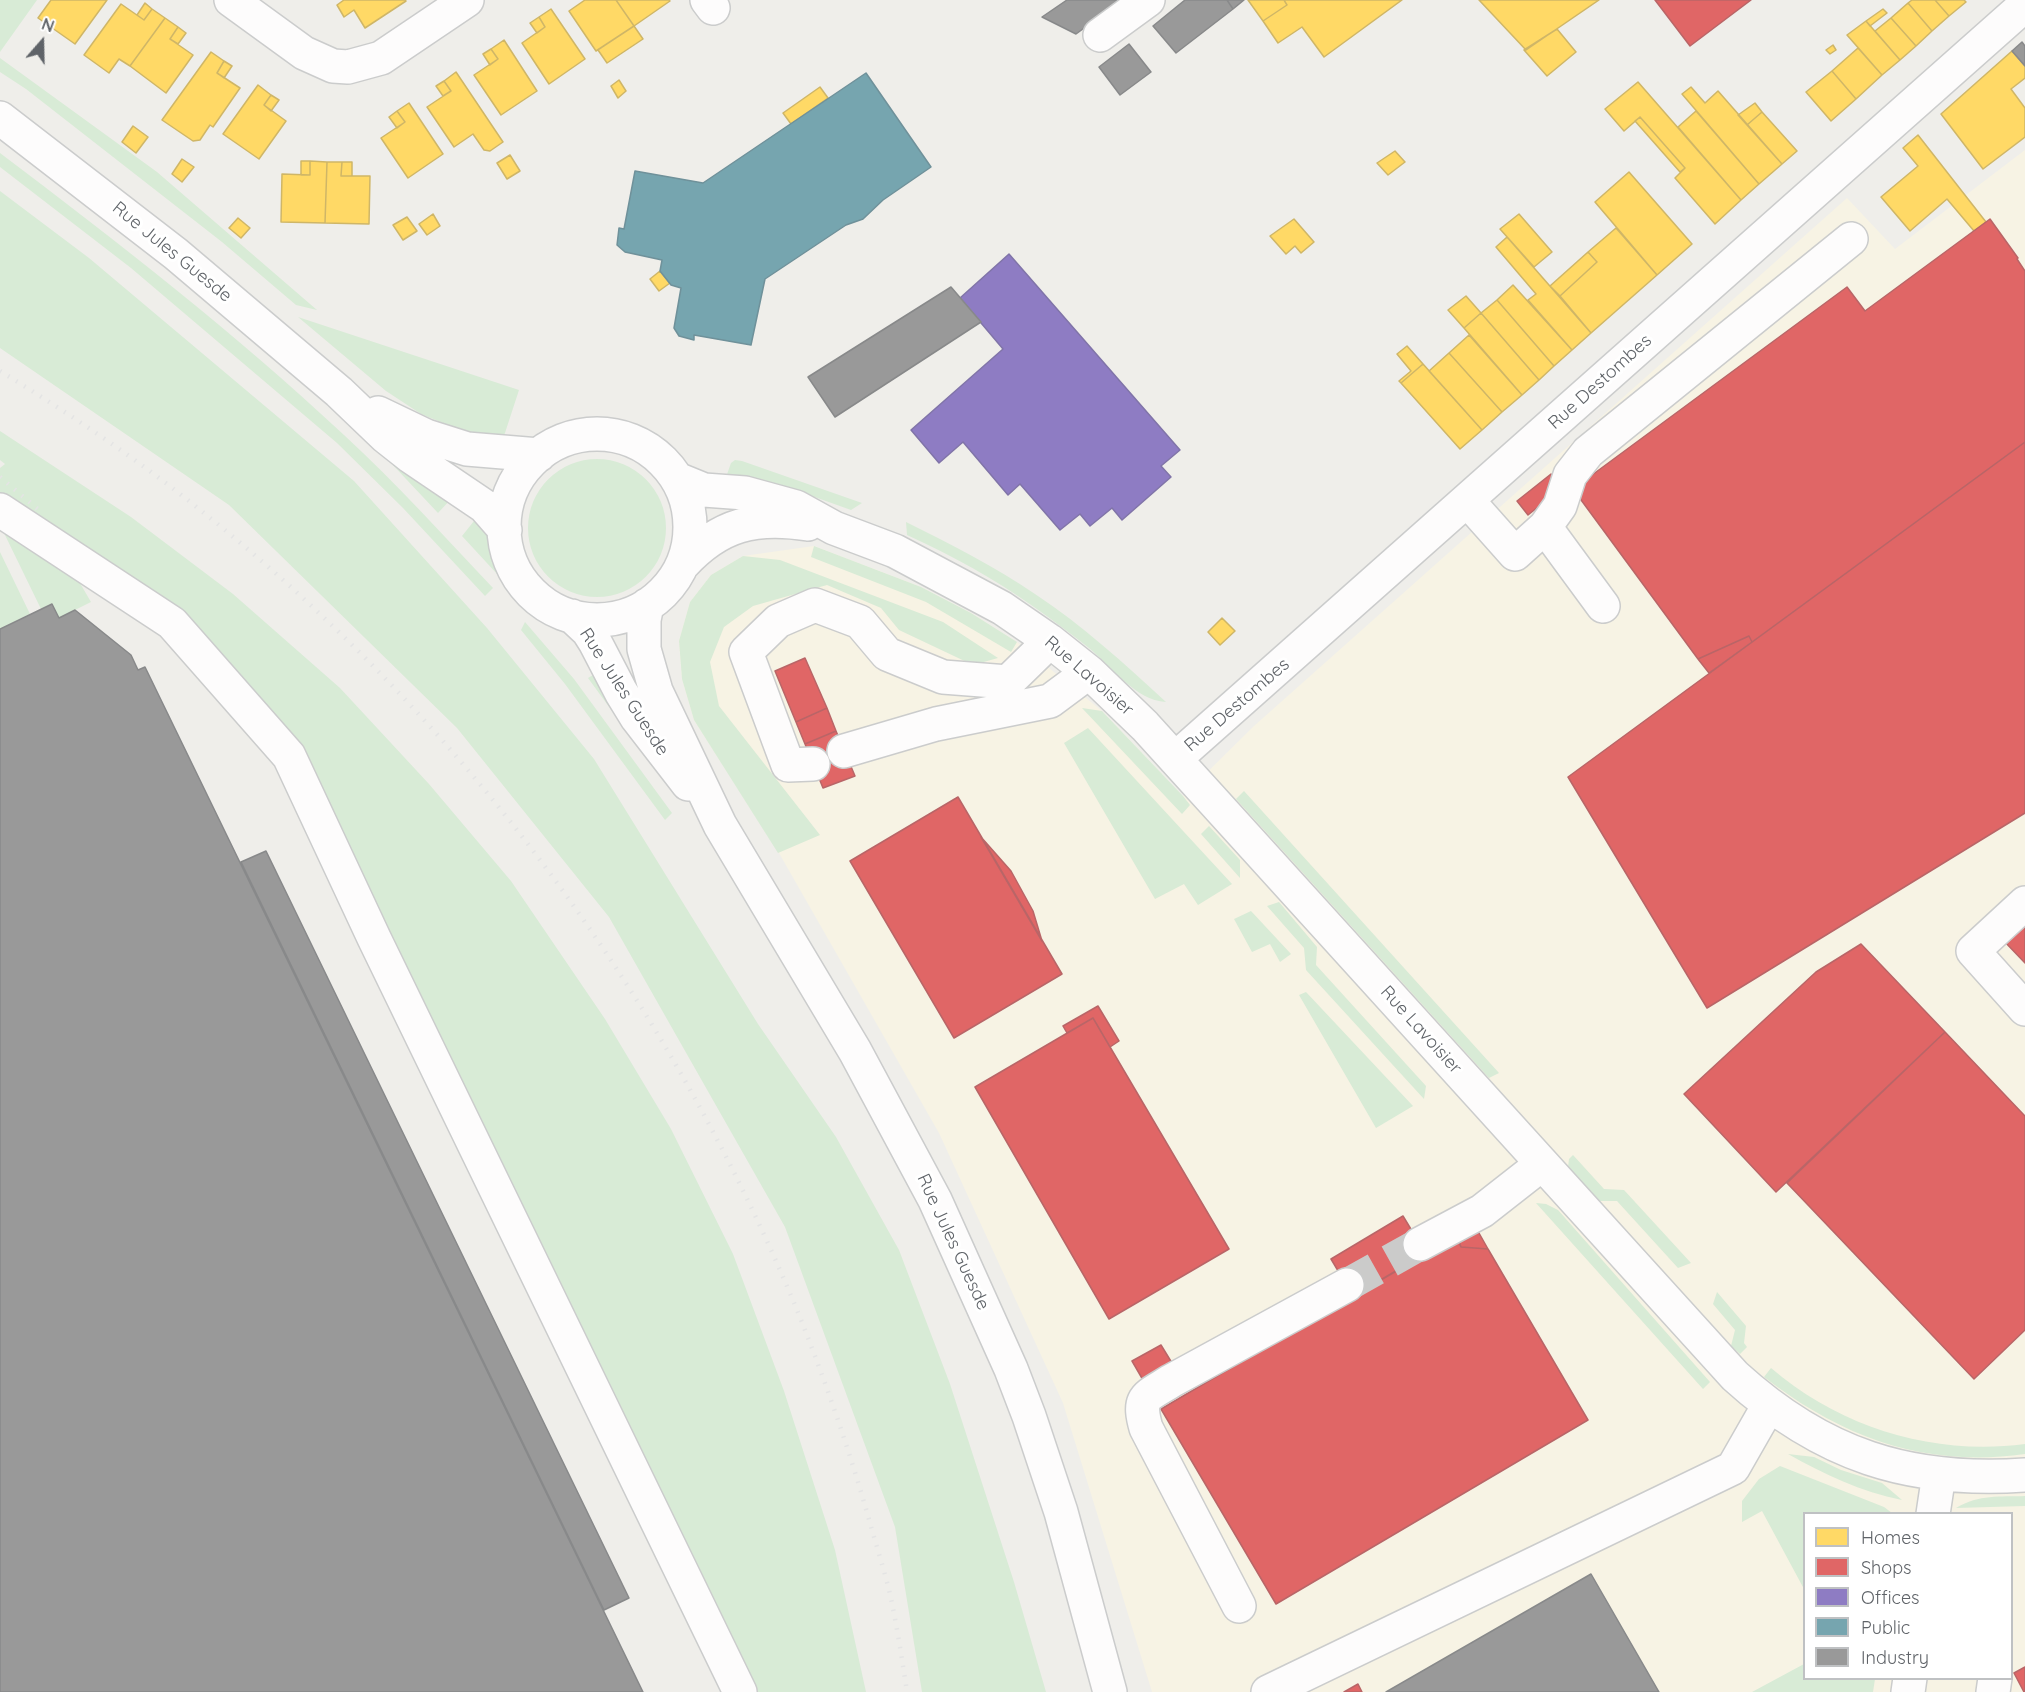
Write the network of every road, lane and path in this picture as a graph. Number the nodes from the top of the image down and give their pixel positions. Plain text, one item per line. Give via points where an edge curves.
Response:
1 (231, 0) edge
2 (467, 0) edge
3 (1148, 0) edge
4 (2025, 5) edge
5 (1100, 35) dead end
6 (0, 118) edge
7 (1851, 239) dead end
8 (339, 392) junction
9 (539, 455) junction
10 (677, 479) junction
11 (1467, 500) junction
12 (0, 510) edge
13 (1545, 527) junction
14 (834, 528) junction
15 (505, 530) junction
16 (683, 564) junction
17 (647, 605) junction
18 (1603, 606) dead end
19 (572, 616) junction
20 (1050, 641) junction
21 (1089, 672) junction
22 (844, 752) dead end
23 (1175, 759) junction
24 (813, 764) dead end
25 (720, 825) junction
26 (2025, 903) edge
27 (2025, 1009) edge
28 (1542, 1164) junction
29 (1420, 1244) tunnel mouth
30 (1347, 1285) tunnel mouth
31 (1769, 1405) junction
32 (1938, 1474) junction
33 (2025, 1475) edge
34 (1933, 1512) edge
35 (1239, 1606) dead end
36 (740, 1692) edge
37 (1110, 1692) edge
38 (1268, 1692) edge

1 - 2 street via 304,53 333,66 348,67 381,58
3 - 5 street
4 - 11 street, Rue Destombes
6 - 8 street, Rue Jules Guesde via 176,254
7 - 13 street via 1588,452 1570,475 1560,506
8 - 9 street, Rue Jules Guesde via 447,443 467,449
8 - 15 street, Rue Jules Guesde via 410,456 484,506
9 - 10 street via 575,437 614,436 656,455
9 - 15 street via 513,488
10 - 14 street, Rue Lavoisier via 704,490 744,493 781,502
10 - 16 street via 690,520
11 - 13 street via 1515,554
11 - 23 street, Rue Destombes
12 - 36 street via 172,624 290,756 374,938
13 - 18 street
14 - 16 street, Rue Lavoisier via 755,521 723,532 699,547
14 - 20 street, Rue Lavoisier via 895,551 949,578
15 - 19 street via 509,556 522,581 544,603
16 - 17 street via 668,587
17 - 19 street via 633,613 603,619
17 - 25 street, Rue Jules Guesde via 643,634 649,672
19 - 25 street, Rue Jules Guesde via 588,631 621,693 654,742
20 - 21 street, Rue Lavoisier
20 - 24 street via 1008,682 943,677 887,654 860,622 815,605 778,621 746,652 788,765
21 - 22 street via 1050,701 936,724
21 - 23 street, Rue Lavoisier
23 - 28 street, Rue Lavoisier
25 - 37 street, Rue Jules Guesde via 855,1052 961,1254 1033,1427
26 - 27 street via 1973,951
28 - 29 street via 1482,1211
28 - 31 street, Rue Lavoisier via 1735,1376
30 - 35 street via 1171,1381 1145,1398 1141,1409 1146,1428
31 - 32 street, Rue Lavoisier via 1863,1457
31 - 38 street via 1733,1468
32 - 33 street, Rue Lavoisier
32 - 34 street

